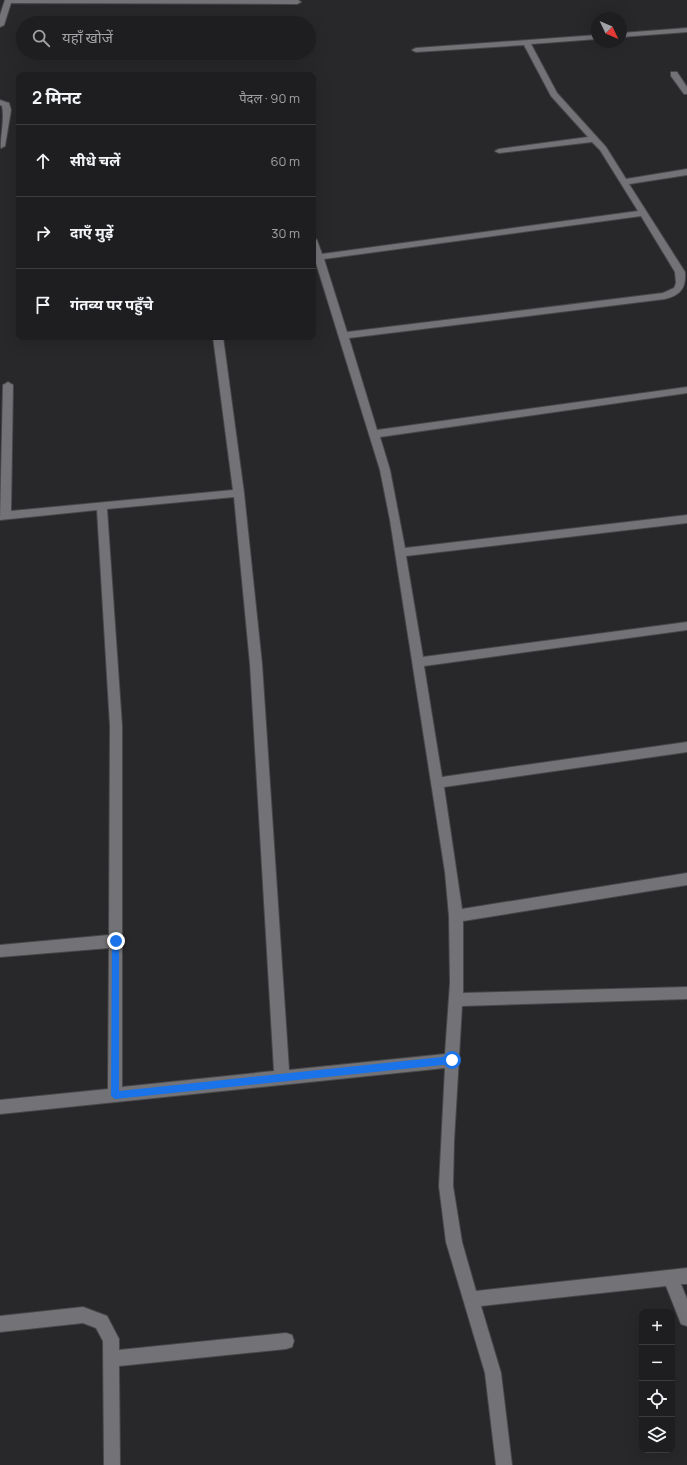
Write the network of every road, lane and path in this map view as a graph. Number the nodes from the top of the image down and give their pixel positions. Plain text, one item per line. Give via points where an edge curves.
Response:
1 (9, 1) edge
2 (298, 2) dead end
3 (0, 25) edge
4 (687, 30) edge
5 (627, 35) edge
6 (591, 37) edge
7 (526, 42) junction
8 (416, 50) dead end
9 (674, 74) dead end
10 (687, 92) edge
11 (0, 102) edge
12 (595, 139) junction
13 (1, 146) dead end
14 (499, 151) dead end
15 (687, 172) edge
16 (623, 182) junction
17 (643, 213) junction
18 (316, 257) edge
19 (343, 336) junction
20 (218, 340) edge
21 (8, 385) dead end
22 (687, 390) edge
23 (374, 434) junction
24 (239, 492) junction
25 (102, 506) junction
26 (3, 515) edge
27 (687, 519) edge
28 (400, 553) junction
29 (687, 626) edge
30 (418, 662) junction
31 (687, 747) edge
32 (437, 783) junction
33 (687, 879) edge
34 (456, 916) junction
35 (116, 941) junction
36 (0, 951) edge
37 (687, 993) edge
38 (456, 1000) junction
39 (452, 1060) junction
40 (282, 1078) junction
41 (115, 1096) junction
42 (0, 1107) edge
43 (687, 1276) edge
44 (670, 1277) junction
45 (471, 1298) junction
46 (687, 1318) edge
47 (0, 1324) edge
48 (286, 1341) dead end
49 (111, 1359) junction
50 (112, 1465) edge
51 (504, 1465) edge

1 - 2 street
1 - 3 street
4 - 5 street
6 - 7 street
7 - 8 street
7 - 12 street via 561,103
9 - 10 street
11 - 13 street via 6,105 7,110
12 - 14 street
12 - 16 street
15 - 16 street
16 - 17 street
17 - 18 street
17 - 19 street via 680,272 681,283 677,290 665,296
18 - 19 street
19 - 23 street
20 - 24 street
21 - 26 street
22 - 23 street
23 - 28 street via 385,470
24 - 25 street
24 - 40 street via 261,728
25 - 26 street
25 - 35 street via 116,726
27 - 28 street
28 - 30 street
29 - 30 street
30 - 32 street
31 - 32 street
32 - 34 street via 452,872
33 - 34 street
34 - 38 street
35 - 36 street
35 - 41 street
37 - 38 street
38 - 39 street
39 - 40 street
39 - 45 street via 446,1186 454,1242
40 - 41 street
41 - 42 street
43 - 44 street
44 - 45 street
44 - 46 street
45 - 51 street via 493,1373
47 - 49 street via 84,1315 101,1322 111,1339
48 - 49 street
49 - 50 street

